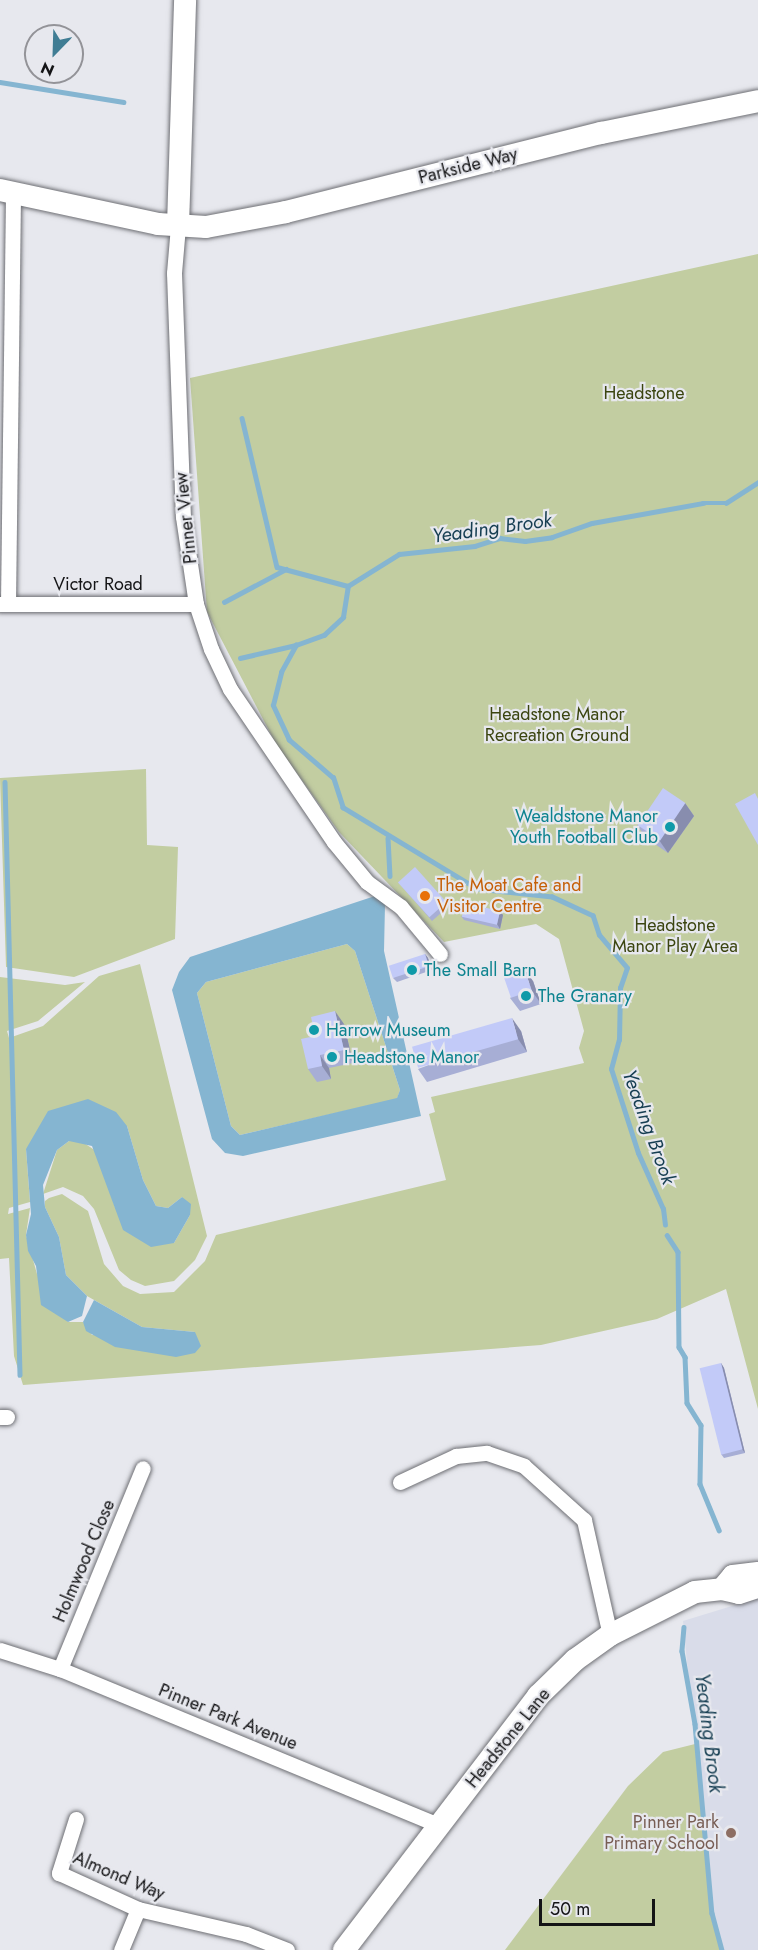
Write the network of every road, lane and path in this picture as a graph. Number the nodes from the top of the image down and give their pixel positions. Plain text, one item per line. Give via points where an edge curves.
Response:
1 (185, 0) edge
2 (758, 101) edge
3 (6, 192) edge
4 (178, 226) junction
5 (4, 604) edge
6 (196, 604) junction
7 (440, 954) dead end
8 (143, 1468) dead end
9 (400, 1482) dead end
10 (758, 1573) edge
11 (758, 1587) edge
12 (722, 1589) junction
13 (610, 1635) junction
14 (0, 1650) edge
15 (60, 1669) junction
16 (76, 1819) dead end
17 (439, 1825) junction
18 (138, 1909) junction
19 (121, 1950) edge
20 (287, 1950) edge
21 (344, 1950) edge

1 - 4 street, Pinner View
2 - 4 street, Parkside Way via 601,133 232,224
3 - 4 street, Parkside Way
3 - 5 street
4 - 6 street, Pinner View via 174,294 183,517
5 - 6 street, Victor Road
6 - 7 street, Pinner View via 230,689 285,774 367,882 401,908
8 - 15 street, Holmwood Close
9 - 13 street via 456,1456 487,1453 524,1466 584,1520
10 - 12 street, Headstone Lane via 733,1576
11 - 12 street, Headstone Lane via 739,1593
12 - 13 street, Headstone Lane via 695,1592
13 - 17 street, Headstone Lane via 538,1696
14 - 15 street, Pinner Park Avenue
15 - 17 street, Pinner Park Avenue
16 - 18 street, Almond Way via 59,1873
17 - 21 street, Headstone Lane
18 - 19 street
18 - 20 street, Almond Way via 246,1934

